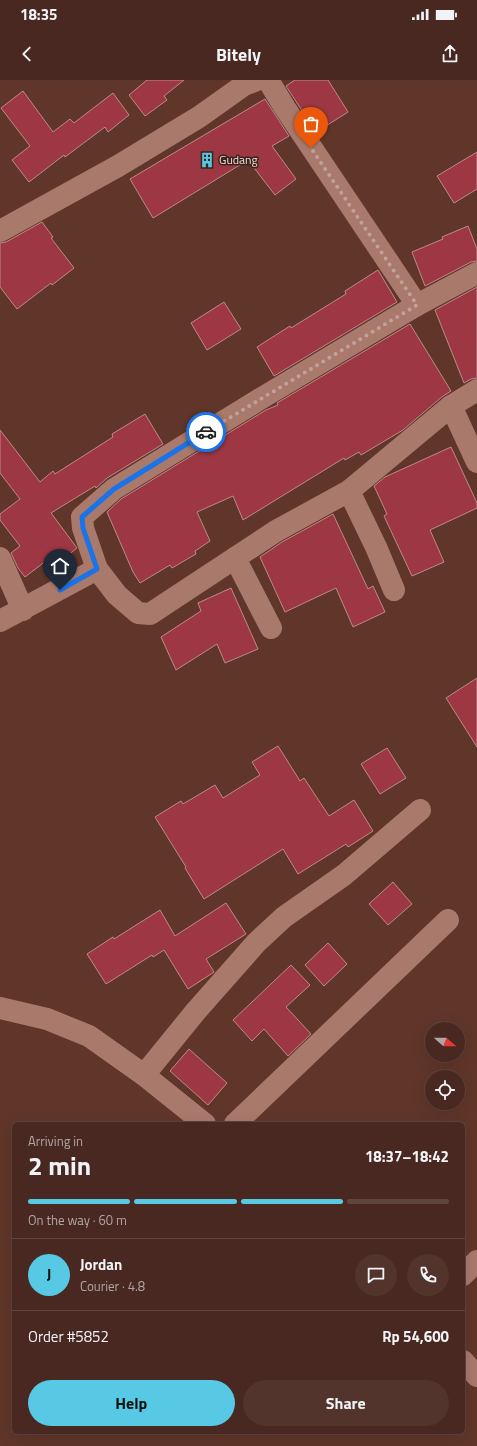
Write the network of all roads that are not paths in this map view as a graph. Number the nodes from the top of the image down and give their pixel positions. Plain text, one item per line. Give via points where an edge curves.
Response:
1 (257, 80) edge
2 (268, 80) edge
3 (0, 231) edge
4 (477, 273) edge
5 (417, 305) junction
6 (477, 390) edge
7 (451, 406) junction
8 (477, 462) edge
9 (349, 491) junction
10 (0, 558) edge
11 (235, 558) junction
12 (97, 569) junction
13 (394, 590) dead end
14 (23, 610) junction
15 (0, 621) edge
16 (271, 628) dead end
17 (420, 810) dead end
18 (448, 920) dead end
19 (0, 1008) edge
20 (144, 1075) junction
21 (203, 1122) edge
22 (237, 1122) edge
23 (477, 1261) edge
24 (465, 1273) edge
25 (465, 1363) edge
26 (477, 1376) edge

1 - 3 street via 244,85 198,117 118,166
2 - 5 street
4 - 5 street
5 - 12 street via 114,489 82,517 83,528
6 - 7 street
7 - 8 street
7 - 9 street
9 - 11 street via 276,531
9 - 13 street
10 - 14 street
11 - 12 street via 150,614 138,613 117,595
11 - 16 street
12 - 14 street
14 - 15 street
17 - 20 street via 344,875 284,916 256,943 196,1011
18 - 22 street
19 - 20 street via 47,1019 89,1036
20 - 21 street
23 - 24 street
25 - 26 street

